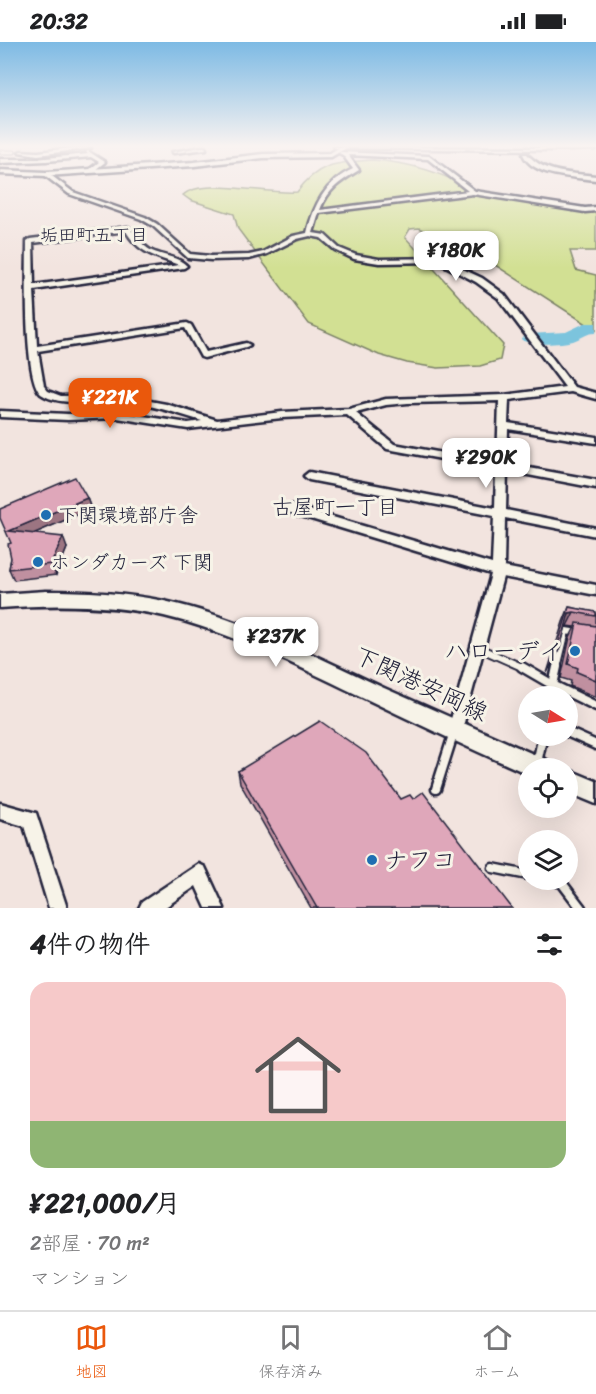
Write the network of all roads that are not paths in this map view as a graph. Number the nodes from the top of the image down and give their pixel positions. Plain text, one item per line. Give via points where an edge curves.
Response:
1 (64, 187) edge
2 (330, 187) edge
3 (467, 187) edge
4 (473, 192) junction
5 (596, 209) edge
6 (315, 212) junction
7 (150, 222) junction
8 (117, 230) junction
9 (310, 234) junction
10 (31, 288) junction
11 (246, 345) dead end
12 (34, 349) junction
13 (572, 389) junction
14 (596, 396) edge
15 (504, 398) junction
16 (349, 412) junction
17 (0, 414) edge
18 (218, 423) junction
19 (504, 425) junction
20 (596, 440) edge
21 (503, 467) junction
22 (309, 476) dead end
23 (596, 484) edge
24 (292, 509) dead end
25 (498, 513) junction
26 (596, 532) edge
27 (498, 571) junction
28 (596, 590) edge
29 (0, 601) edge
30 (586, 634) edge
31 (477, 647) junction
32 (554, 685) junction
33 (596, 706) edge
34 (455, 730) junction
35 (578, 737) edge
36 (596, 745) edge
37 (518, 758) edge
38 (578, 785) edge
39 (436, 789) dead end
40 (596, 794) edge
41 (0, 811) edge
42 (493, 868) dead end
43 (518, 873) edge
44 (568, 890) edge
45 (58, 908) edge
46 (148, 908) edge
47 (215, 908) edge
48 (582, 908) edge

1 - 7 street
2 - 6 street
3 - 4 street
4 - 5 street
4 - 6 street
6 - 9 street
7 - 8 street
7 - 9 street via 188,256 211,258 249,257
8 - 10 street via 30,241
8 - 10 street via 128,229 142,250 184,266
9 - 13 street via 323,236 354,257 379,261 439,260 479,280 501,296
10 - 12 street
11 - 12 street via 204,355 187,325
12 - 18 street via 39,387 48,396 122,398
13 - 14 street
13 - 15 street
15 - 16 street via 408,400
15 - 19 street
16 - 18 street
16 - 21 street via 391,447
17 - 18 street via 117,415 188,426
19 - 20 street
19 - 21 street
21 - 23 street
21 - 25 street
22 - 25 street
24 - 27 street
25 - 26 street
25 - 27 street
27 - 28 street
27 - 31 street
29 - 34 street, 下関港安岡線 via 108,602 185,614 260,640
30 - 32 lane via 566,631
31 - 32 lane
31 - 34 street
32 - 33 lane
34 - 37 street, 下関港安岡線
34 - 39 lane
35 - 36 lane
38 - 40 street
41 - 45 street via 30,819
42 - 43 lane
44 - 48 lane
46 - 47 street via 199,873

